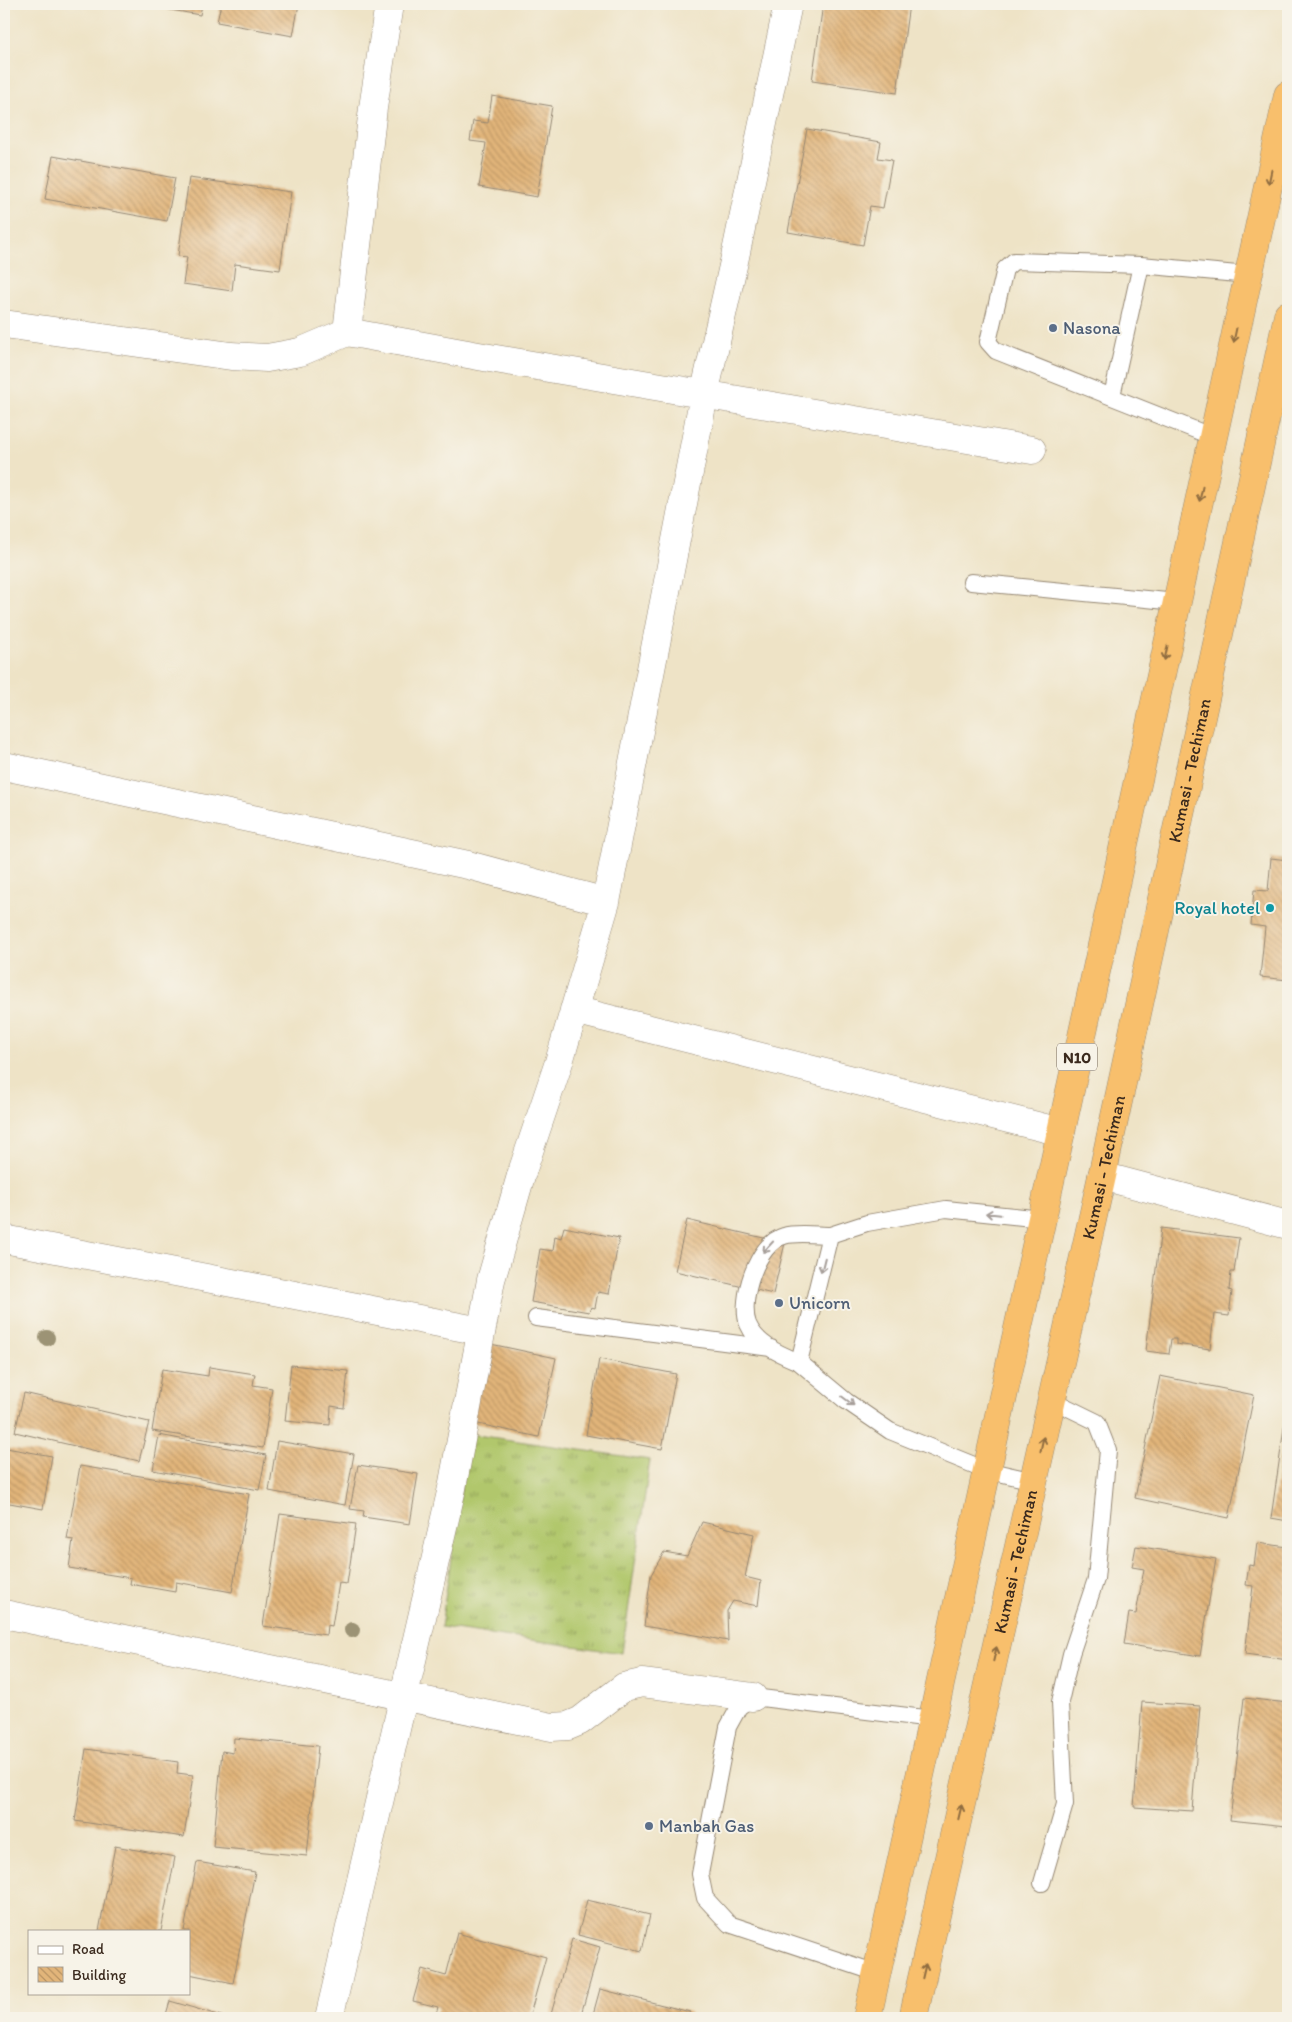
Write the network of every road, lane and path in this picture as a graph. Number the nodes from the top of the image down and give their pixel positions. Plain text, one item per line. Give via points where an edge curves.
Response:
1 (389, 4) edge
2 (788, 4) edge
3 (1288, 95) edge
4 (1141, 265) junction
5 (1248, 275) junction
6 (1288, 315) edge
7 (4, 324) edge
8 (347, 332) junction
9 (704, 395) junction
10 (1112, 396) junction
11 (1213, 437) junction
12 (1032, 450) dead end
13 (971, 582) dead end
14 (1177, 602) junction
15 (4, 766) edge
16 (606, 902) junction
17 (574, 1010) junction
18 (1061, 1132) junction
19 (1102, 1176) junction
20 (1042, 1218) junction
21 (1288, 1225) edge
22 (830, 1235) junction
23 (4, 1239) edge
24 (536, 1318) dead end
25 (481, 1331) junction
26 (771, 1348) junction
27 (799, 1362) junction
28 (1052, 1400) junction
29 (986, 1470) junction
30 (1034, 1480) junction
31 (4, 1614) edge
32 (404, 1696) junction
33 (753, 1697) junction
34 (932, 1719) junction
35 (1042, 1883) dead end
36 (877, 1973) junction
37 (329, 2018) edge
38 (867, 2018) edge
39 (914, 2018) edge

1 - 8 street via 373,108
2 - 9 street
3 -> 5 highway, N10
4 - 5 lane
4 - 10 lane
4 - 10 lane via 1014,261 1005,269 988,342 996,351
5 -> 11 highway, N10
6 - 19 highway, Kumasi - Techiman
7 - 8 street via 231,356 267,358 300,352
8 - 9 street
9 - 12 street
9 - 16 street
10 - 11 lane
11 -> 14 highway, N10
13 - 14 lane
14 -> 18 highway, N10
15 - 16 street via 468,865
16 - 17 street
17 - 18 street
17 - 25 street via 522,1172 496,1262
18 - 20 highway, N10
19 - 21 street
19 - 28 highway, Kumasi - Techiman
20 -> 22 lane via 946,1209 867,1223
20 - 29 highway, N10
22 -> 26 lane via 784,1236 770,1243 756,1261 745,1307 748,1325 758,1339
22 -> 27 lane
23 - 25 street
24 - 26 lane
25 - 32 street via 452,1488
26 - 27 lane
27 -> 29 lane via 846,1401 890,1430
30 -> 28 highway, Kumasi - Techiman
28 - 35 lane via 1097,1422 1108,1450 1096,1580 1071,1654 1060,1702 1064,1804
29 - 30 lane
29 - 34 highway, N10
39 -> 30 highway, Kumasi - Techiman
31 - 32 street
32 - 33 street via 552,1727 580,1721 624,1686 642,1683
32 - 37 street
33 - 34 lane
33 - 36 lane via 739,1707 728,1727 700,1874 705,1898 729,1924
34 - 36 highway, N10
36 - 38 highway, N10

